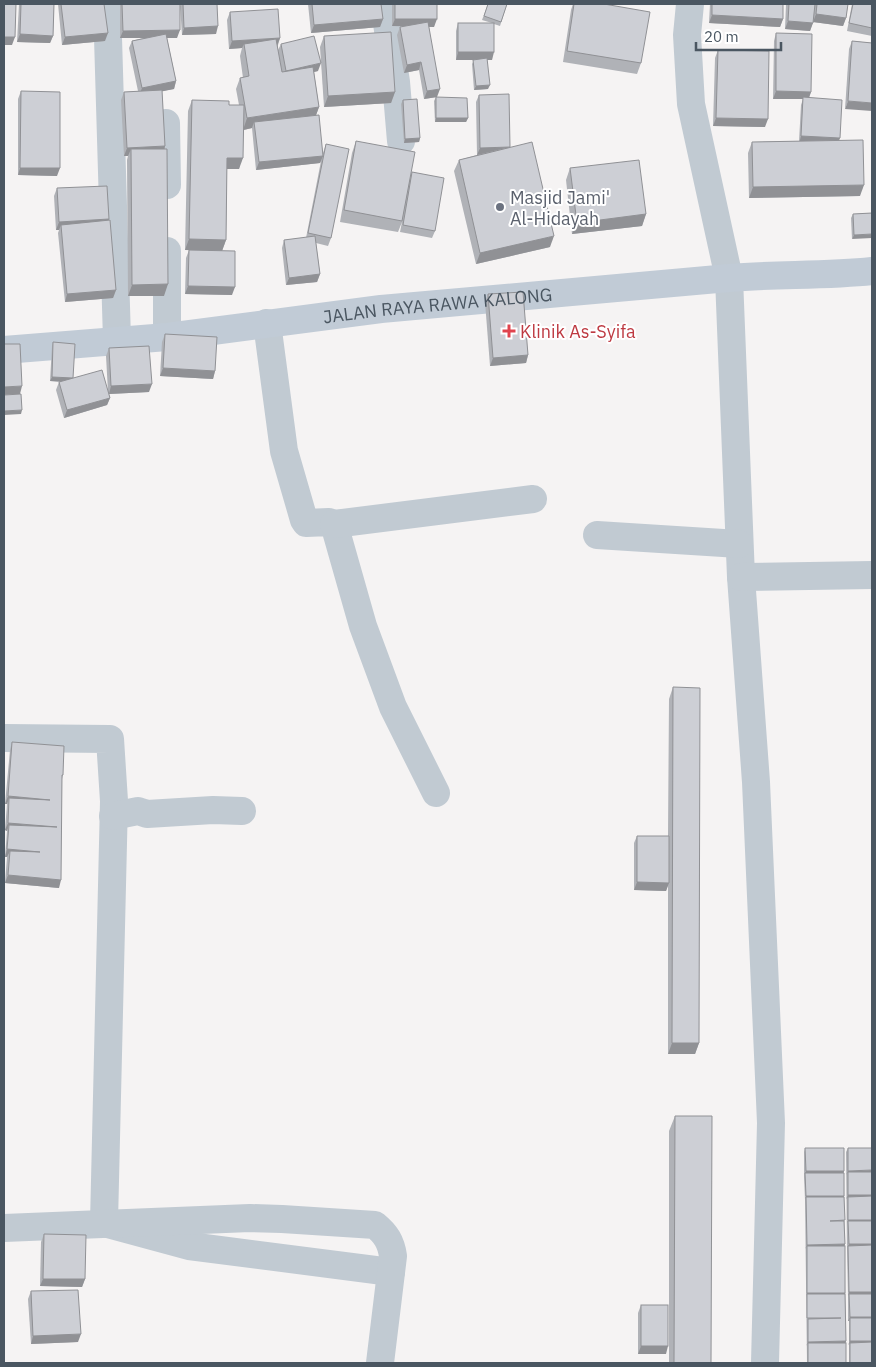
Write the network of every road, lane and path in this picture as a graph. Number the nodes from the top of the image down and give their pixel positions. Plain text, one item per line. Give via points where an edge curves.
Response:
1 (107, 4) edge
2 (384, 4) edge
3 (690, 4) edge
4 (166, 123) edge
5 (401, 141) dead end
6 (872, 271) edge
7 (729, 278) junction
8 (267, 323) junction
9 (167, 337) junction
10 (117, 340) junction
11 (4, 350) edge
12 (533, 499) dead end
13 (334, 524) junction
14 (596, 535) dead end
15 (739, 544) junction
16 (872, 576) edge
17 (741, 577) junction
18 (4, 738) edge
19 (436, 793) dead end
20 (242, 811) dead end
21 (113, 816) junction
22 (104, 1223) junction
23 (4, 1228) edge
24 (391, 1272) junction
25 (380, 1363) edge
26 (765, 1363) edge

1 - 10 street
2 - 5 street
3 - 7 street via 687,35 691,104
4 - 9 street
6 - 7 street, JALAN RAYA RAWA KALONG
7 - 8 street, JALAN RAYA RAWA KALONG via 381,309
7 - 15 street
8 - 9 street, JALAN RAYA RAWA KALONG
8 - 13 street via 284,451 304,520 306,523
9 - 10 street, JALAN RAYA RAWA KALONG
10 - 11 street, JALAN RAYA RAWA KALONG
12 - 13 street
13 - 19 street via 363,626 393,707
14 - 15 street
15 - 17 street
16 - 17 street
17 - 26 street via 756,782 771,1123
18 - 21 street via 110,739
20 - 21 street via 138,812
21 - 22 street
22 - 23 street
22 - 24 street via 189,1246
22 - 24 street via 282,1218 375,1225 386,1234 391,1245
24 - 25 street

